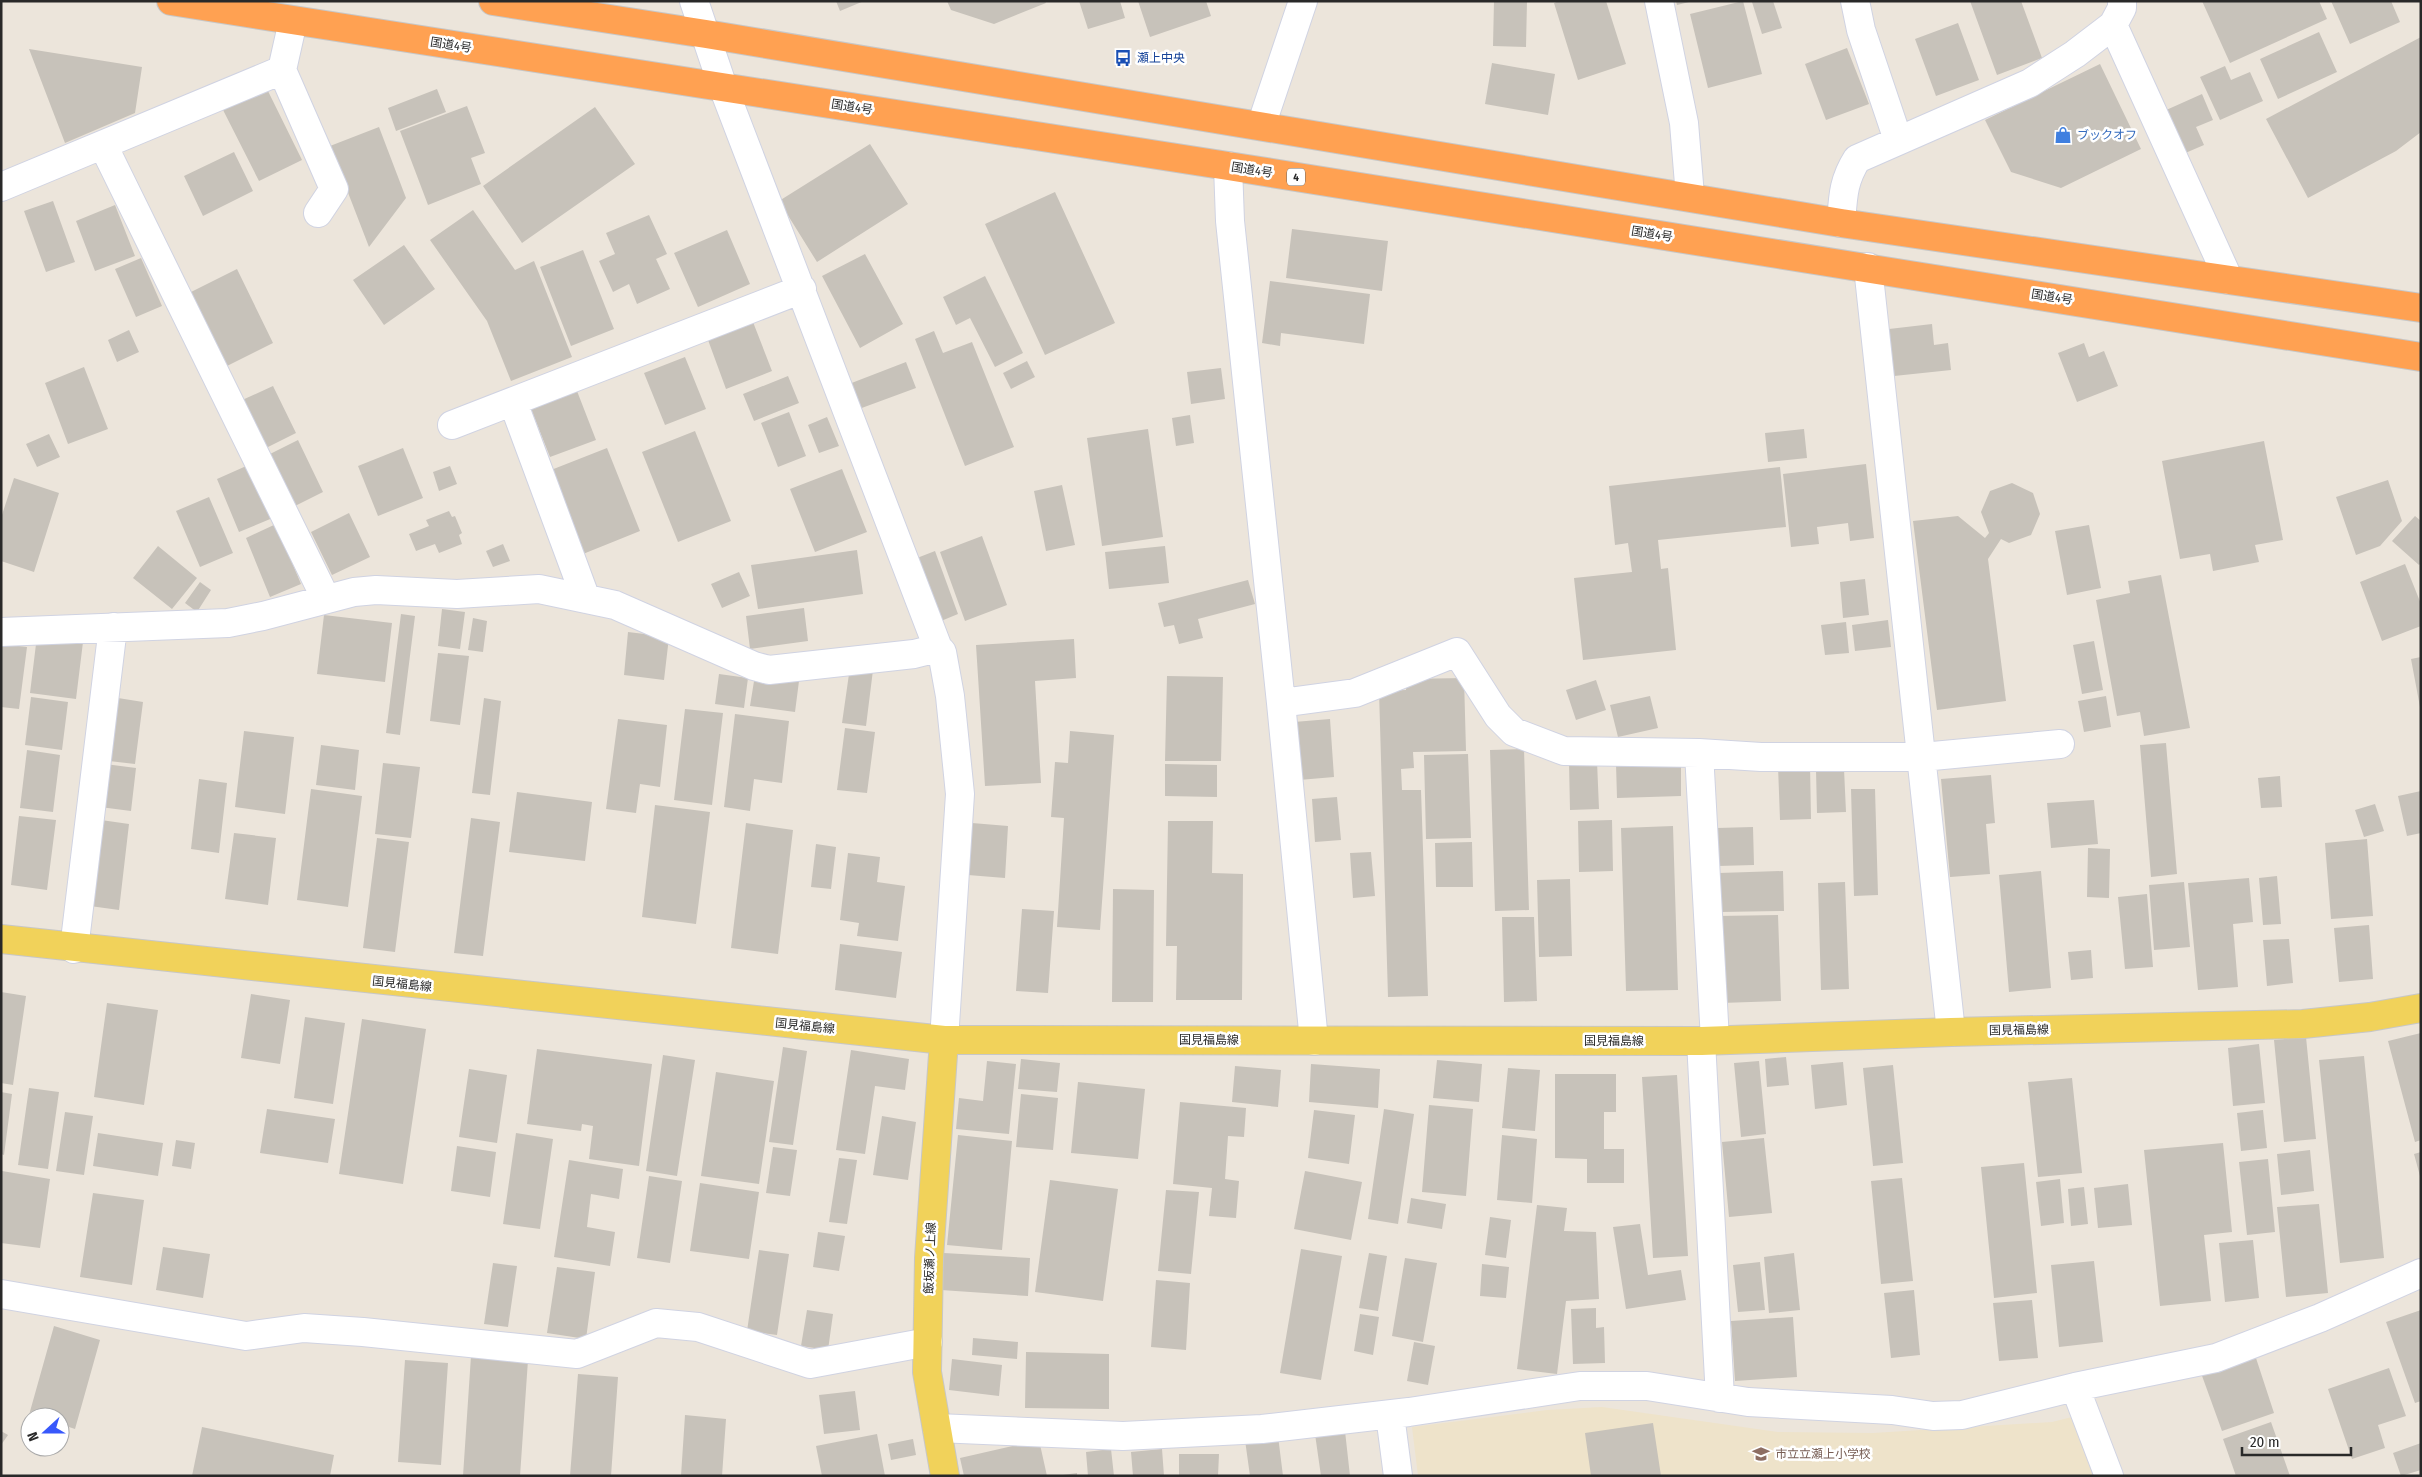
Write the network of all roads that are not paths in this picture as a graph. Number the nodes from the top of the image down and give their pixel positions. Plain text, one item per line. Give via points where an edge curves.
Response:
1 (171, 1) edge
2 (493, 1) edge
3 (694, 1) edge
4 (1303, 1) edge
5 (1659, 1) edge
6 (1855, 1) edge
7 (2118, 13) edge
8 (293, 22) junction
9 (706, 34) junction
10 (282, 70) junction
11 (723, 87) junction
12 (1261, 126) junction
13 (1898, 140) junction
14 (103, 145) junction
15 (1228, 166) junction
16 (1, 187) edge
17 (1690, 196) junction
18 (318, 213) dead end
19 (1841, 223) junction
20 (1868, 267) junction
21 (2229, 280) junction
22 (802, 289) junction
23 (2421, 308) edge
24 (2421, 357) edge
25 (513, 402) junction
26 (452, 425) dead end
27 (326, 599) junction
28 (586, 599) junction
29 (113, 627) junction
30 (1, 632) edge
31 (938, 648) junction
32 (1282, 703) junction
33 (2060, 744) dead end
34 (1699, 753) junction
35 (1922, 757) junction
36 (1, 939) edge
37 (74, 949) junction
38 (2421, 1008) edge
39 (1951, 1032) junction
40 (944, 1040) junction
41 (1708, 1040) junction
42 (1314, 1041) junction
43 (2421, 1273) edge
44 (1, 1294) edge
45 (928, 1342) junction
46 (2075, 1387) junction
47 (1720, 1398) junction
48 (1390, 1415) junction
49 (937, 1428) junction
50 (945, 1476) edge
51 (1398, 1476) edge
52 (2109, 1476) edge

1 - 8 highway, 国道4号 / 4
2 - 9 highway
3 - 9 street
4 - 12 street
5 - 17 street via 1684,123
6 - 13 street via 1861,30
7 - 13 street via 2075,54 2030,83
7 - 21 street
8 - 10 street
8 - 11 highway, 国道4号 / 4
9 - 11 street
9 - 12 highway
10 - 14 street
10 - 18 street via 334,189
11 - 15 highway, 国道4号 / 4
11 - 22 street
12 - 17 highway
13 - 19 street via 1857,159 1847,175
14 - 16 street
14 - 27 street
15 - 20 highway, 国道4号 / 4
15 - 32 street via 1230,221
17 - 19 highway
19 - 21 highway
20 - 24 highway, 国道4号 / 4
20 - 35 street
21 - 23 highway
22 - 25 street
22 - 31 street
25 - 26 street
25 - 28 street
27 - 28 street via 376,590 457,594 539,589
27 - 29 street via 228,622
28 - 31 street via 615,605 769,670 914,654
29 - 30 street
29 - 37 street
31 - 40 street via 942,652 950,696 960,794
32 - 34 street via 1355,693 1457,652 1498,716 1514,732 1564,750
32 - 42 street
33 - 35 street
34 - 35 street
34 - 41 street
35 - 39 street
36 - 37 main road, 国見福島線
37 - 40 main road, 国見福島線
38 - 39 main road, 国見福島線 via 2303,1024
39 - 41 main road, 国見福島線
40 - 42 main road, 国見福島線
40 - 45 main road, 飯坂瀬ノ上線 via 929,1258
41 - 42 main road, 国見福島線
41 - 47 street
43 - 46 street via 2216,1358
44 - 45 street via 246,1336 304,1328 577,1354 656,1323 698,1327 810,1364
45 - 49 main road, 飯坂瀬ノ上線 via 927,1372
46 - 47 street via 1962,1416
46 - 52 street
47 - 48 street via 1646,1386 1580,1386
48 - 49 street via 1262,1429 1123,1436
48 - 51 street
49 - 50 main road, 飯坂瀬ノ上線

